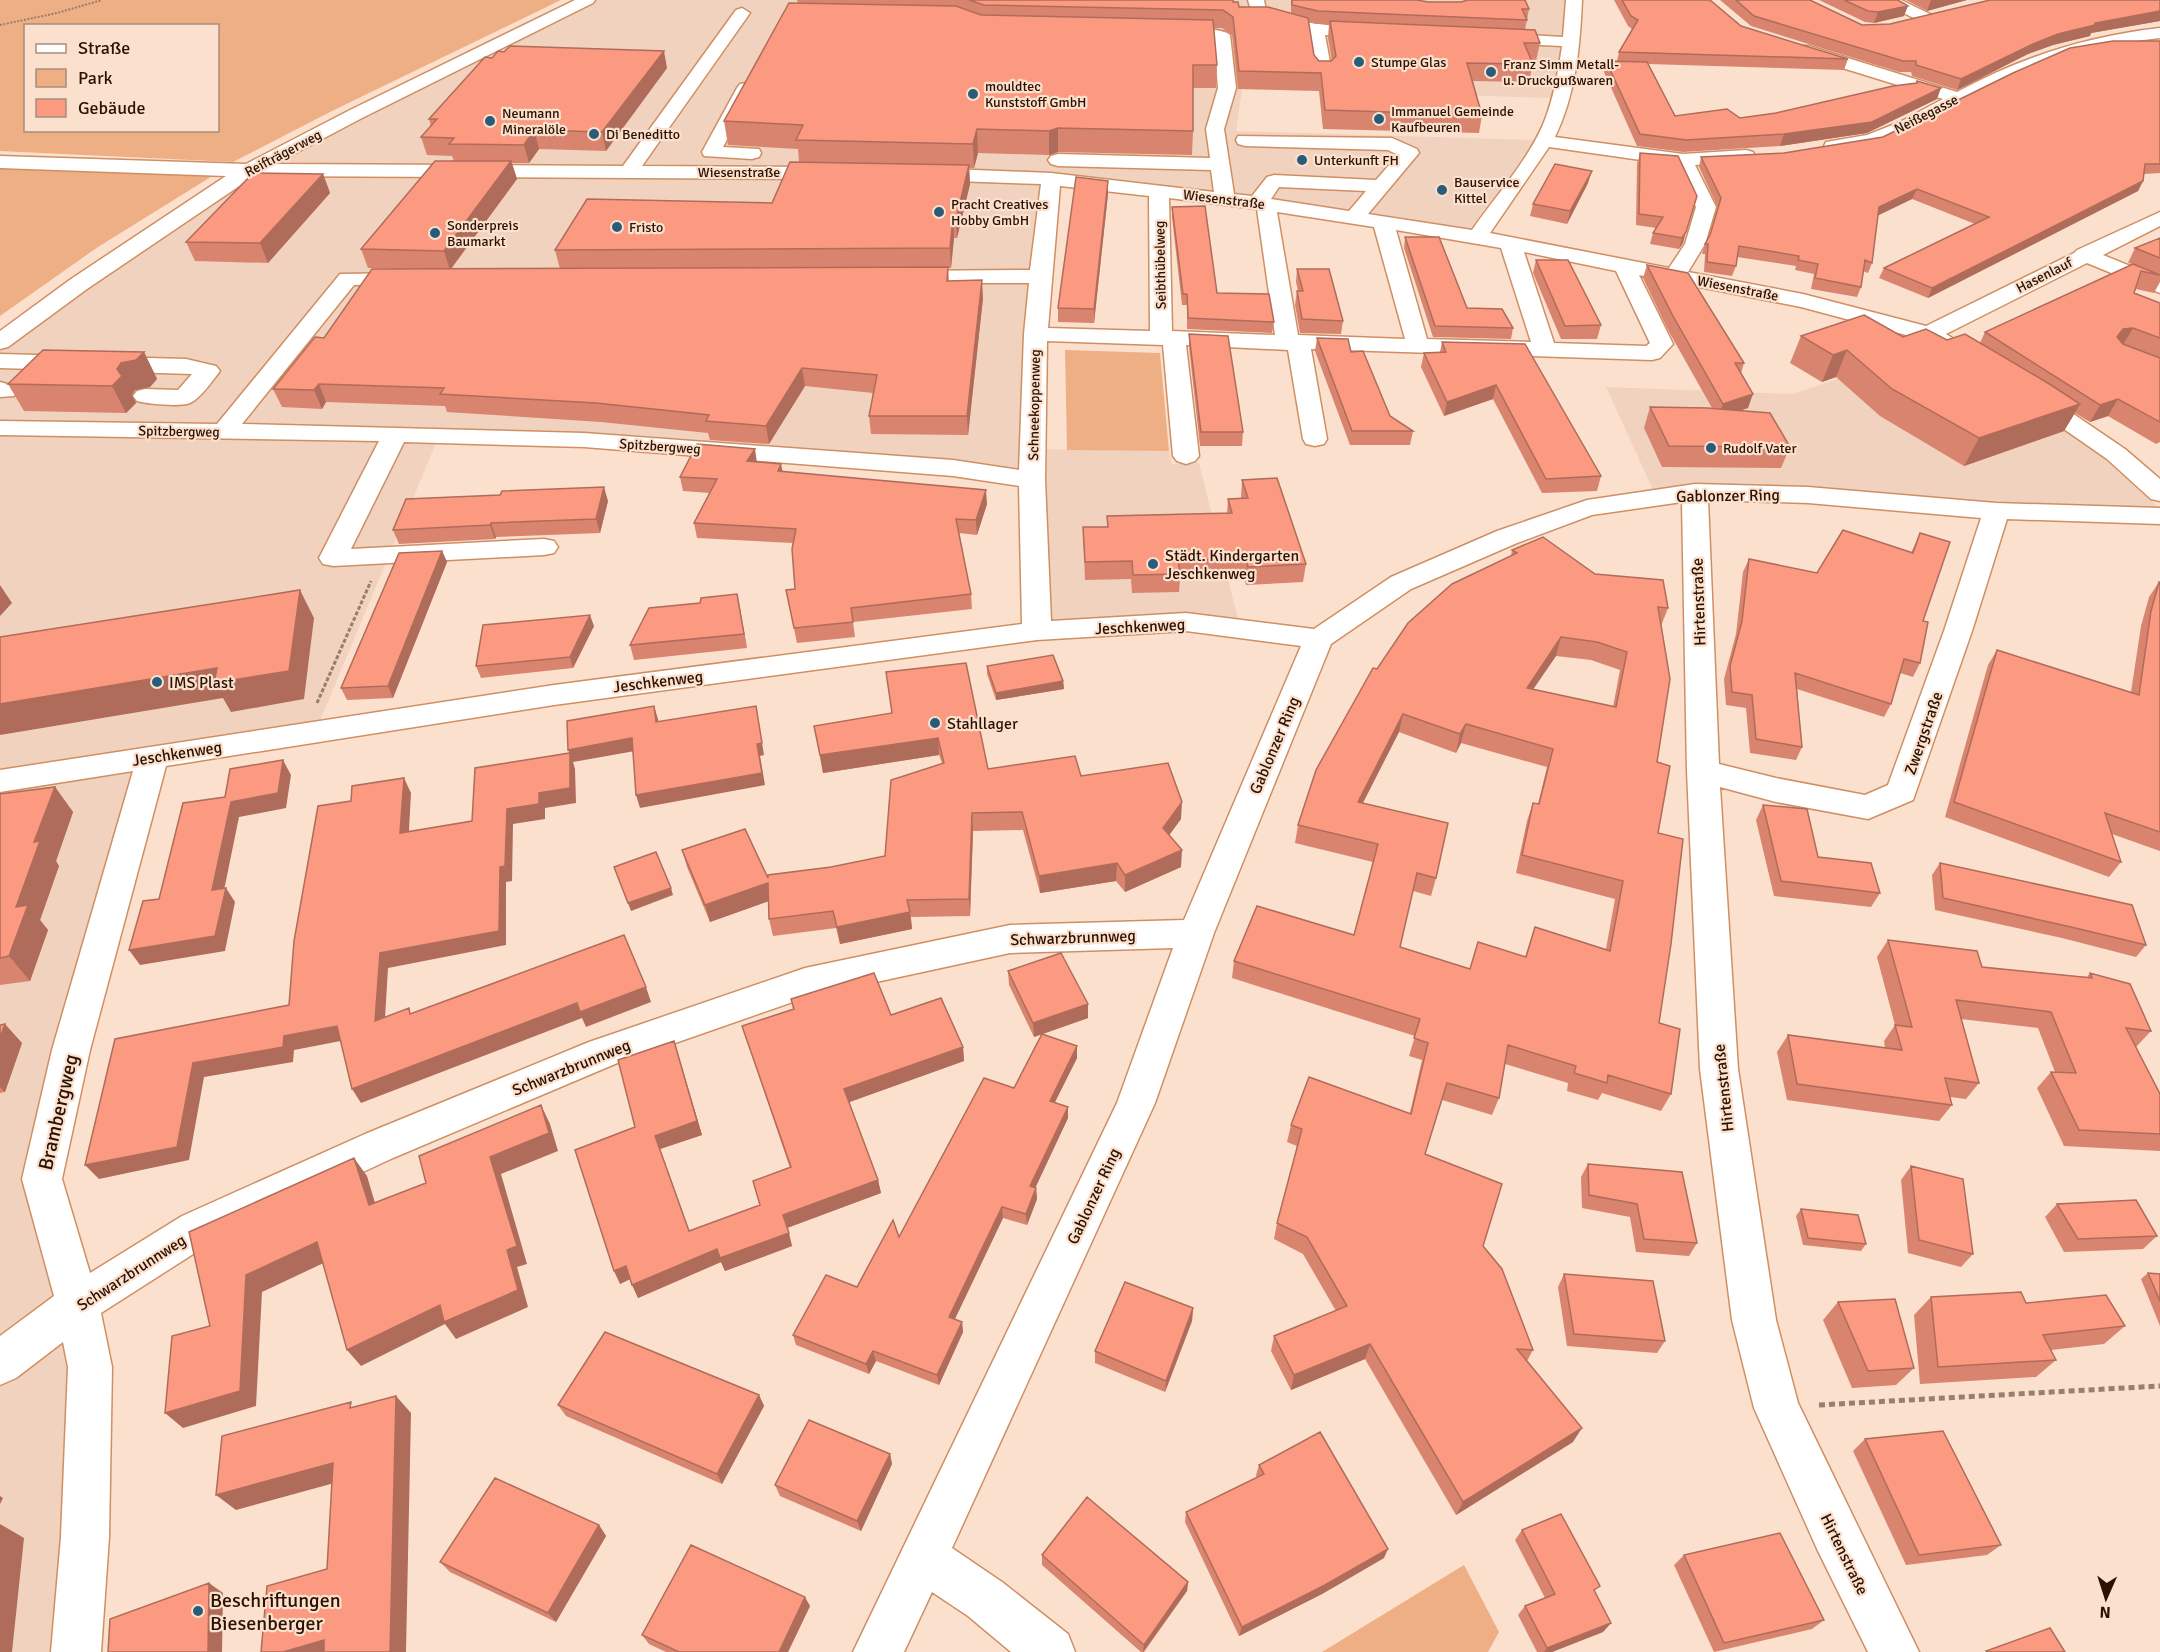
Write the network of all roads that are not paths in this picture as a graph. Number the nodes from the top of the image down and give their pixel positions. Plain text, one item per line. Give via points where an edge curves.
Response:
1 (587, 0) edge
2 (1256, 0) edge
3 (1574, 0) edge
4 (1889, 0) edge
5 (742, 13) dead end
6 (1908, 24) edge
7 (1316, 31) junction
8 (1150, 33) edge
9 (2160, 33) edge
10 (1395, 34) edge
11 (1478, 38) edge
12 (1572, 42) junction
13 (1790, 46) edge
14 (1323, 73) edge
15 (754, 74) edge
16 (1957, 98) junction
17 (1245, 140) dead end
18 (1544, 141) junction
19 (1815, 149) edge
20 (770, 153) edge
21 (1762, 155) edge
22 (924, 157) edge
23 (960, 158) edge
24 (1683, 160) junction
25 (0, 162) edge
26 (1220, 164) junction
27 (250, 170) junction
28 (1047, 170) junction
29 (629, 171) junction
30 (845, 173) edge
31 (902, 173) edge
32 (1159, 191) junction
33 (1388, 193) junction
34 (1225, 199) junction
35 (1261, 203) junction
36 (1354, 217) junction
37 (2160, 218) edge
38 (1379, 220) junction
39 (1478, 237) junction
40 (1510, 243) junction
41 (2084, 254) junction
42 (1624, 266) junction
43 (1039, 276) junction
44 (1675, 276) junction
45 (884, 277) edge
46 (431, 279) edge
47 (2160, 286) edge
48 (1035, 334) junction
49 (1929, 334) junction
50 (1168, 339) junction
51 (0, 342) edge
52 (1293, 343) junction
53 (1418, 346) junction
54 (1545, 350) junction
55 (0, 361) edge
56 (1978, 363) edge
57 (2017, 387) edge
58 (146, 396) dead end
59 (0, 428) edge
60 (224, 431) junction
61 (395, 434) junction
62 (1315, 439) dead end
63 (1186, 456) dead end
64 (1032, 480) junction
65 (1695, 492) junction
66 (2160, 493) edge
67 (1996, 511) junction
68 (2160, 516) edge
69 (544, 547) dead end
70 (1037, 632) junction
71 (1318, 639) junction
72 (153, 757) junction
73 (1702, 771) junction
74 (0, 781) edge
75 (1196, 933) junction
76 (78, 1305) junction
77 (0, 1363) edge
78 (924, 1558) junction
79 (76, 1652) edge
80 (878, 1652) edge
81 (1050, 1652) edge
82 (1894, 1652) edge

1 - 27 street, Reifträgerweg
2 - 7 street via 1259,14
3 - 12 street
4 - 6 street via 1934,17
5 - 29 street
7 - 10 street
7 - 14 street
8 - 26 street via 1222,35 1227,88 1215,129
9 - 16 street, Neißegasse via 2060,51
11 - 12 street
12 - 18 street via 1556,110
13 - 16 street
15 - 20 street via 711,152
16 - 19 street, Neißegasse via 1872,140
17 - 33 street via 1392,144 1410,153
18 - 24 street
18 - 39 street
21 - 24 street
22 - 23 street
24 - 44 street via 1706,207 1695,244
25 - 27 street, Wiesenstraße
26 - 28 street
26 - 34 street
27 - 29 street, Wiesenstraße
27 - 51 street, Reifträgerweg
28 - 31 street, Wiesenstraße
28 - 32 street, Wiesenstraße
28 - 43 street, Schneekoppenweg
29 - 30 street, Wiesenstraße
32 - 34 street, Wiesenstraße
32 - 50 street, Seibthübelweg
33 - 35 street via 1274,181
33 - 36 street
33 - 38 street
34 - 35 street, Wiesenstraße
35 - 36 street, Wiesenstraße
35 - 52 street
36 - 38 street, Wiesenstraße
37 - 41 street, Hasenlauf
38 - 39 street, Wiesenstraße
38 - 53 street
39 - 40 street, Wiesenstraße
40 - 42 street, Wiesenstraße
40 - 54 street
41 - 47 street
41 - 49 street, Hasenlauf
42 - 44 street, Wiesenstraße
42 - 54 street via 1662,344 1652,354
43 - 45 street
43 - 48 street, Schneekoppenweg
44 - 49 street, Wiesenstraße via 1803,301
46 - 60 street via 348,279
48 - 50 street
48 - 64 street, Schneekoppenweg
49 - 56 street, Wiesenstraße
50 - 52 street
50 - 63 street, Seibthübelweg
52 - 53 street
52 - 62 street
53 - 54 street
55 - 58 street via 186,366 208,371 184,397
57 - 66 street via 2116,454
59 - 60 street, Spitzbergweg
60 - 61 street, Spitzbergweg
61 - 64 street, Spitzbergweg via 584,440 953,468
61 - 69 street via 333,558
64 - 70 street, Schneekoppenweg
65 - 67 street, Gablonzer Ring via 1808,495
65 - 71 street, Gablonzer Ring via 1587,508 1507,537 1401,583
65 - 73 street, Hirtenstraße
67 - 68 street, Gablonzer Ring
67 - 73 street, Zwergstraße via 1902,792 1868,807
70 - 71 street, Jeschkenweg via 1186,622
70 - 72 street, Jeschkenweg via 554,695
71 - 75 street, Gablonzer Ring
72 - 74 street, Jeschkenweg
72 - 76 street, Brambergweg via 71,1050 42,1179
73 - 82 street, Hirtenstraße via 1719,1069 1754,1320 1777,1408
75 - 76 street, Schwarzbrunnweg via 1010,939 805,983 602,1053 379,1146 197,1229
75 - 78 street, Gablonzer Ring via 1136,1103
76 - 77 street, Schwarzbrunnweg
76 - 79 street, Brambergweg via 90,1367 86,1537
78 - 80 street, Gablonzer Ring
78 - 81 street via 985,1599

